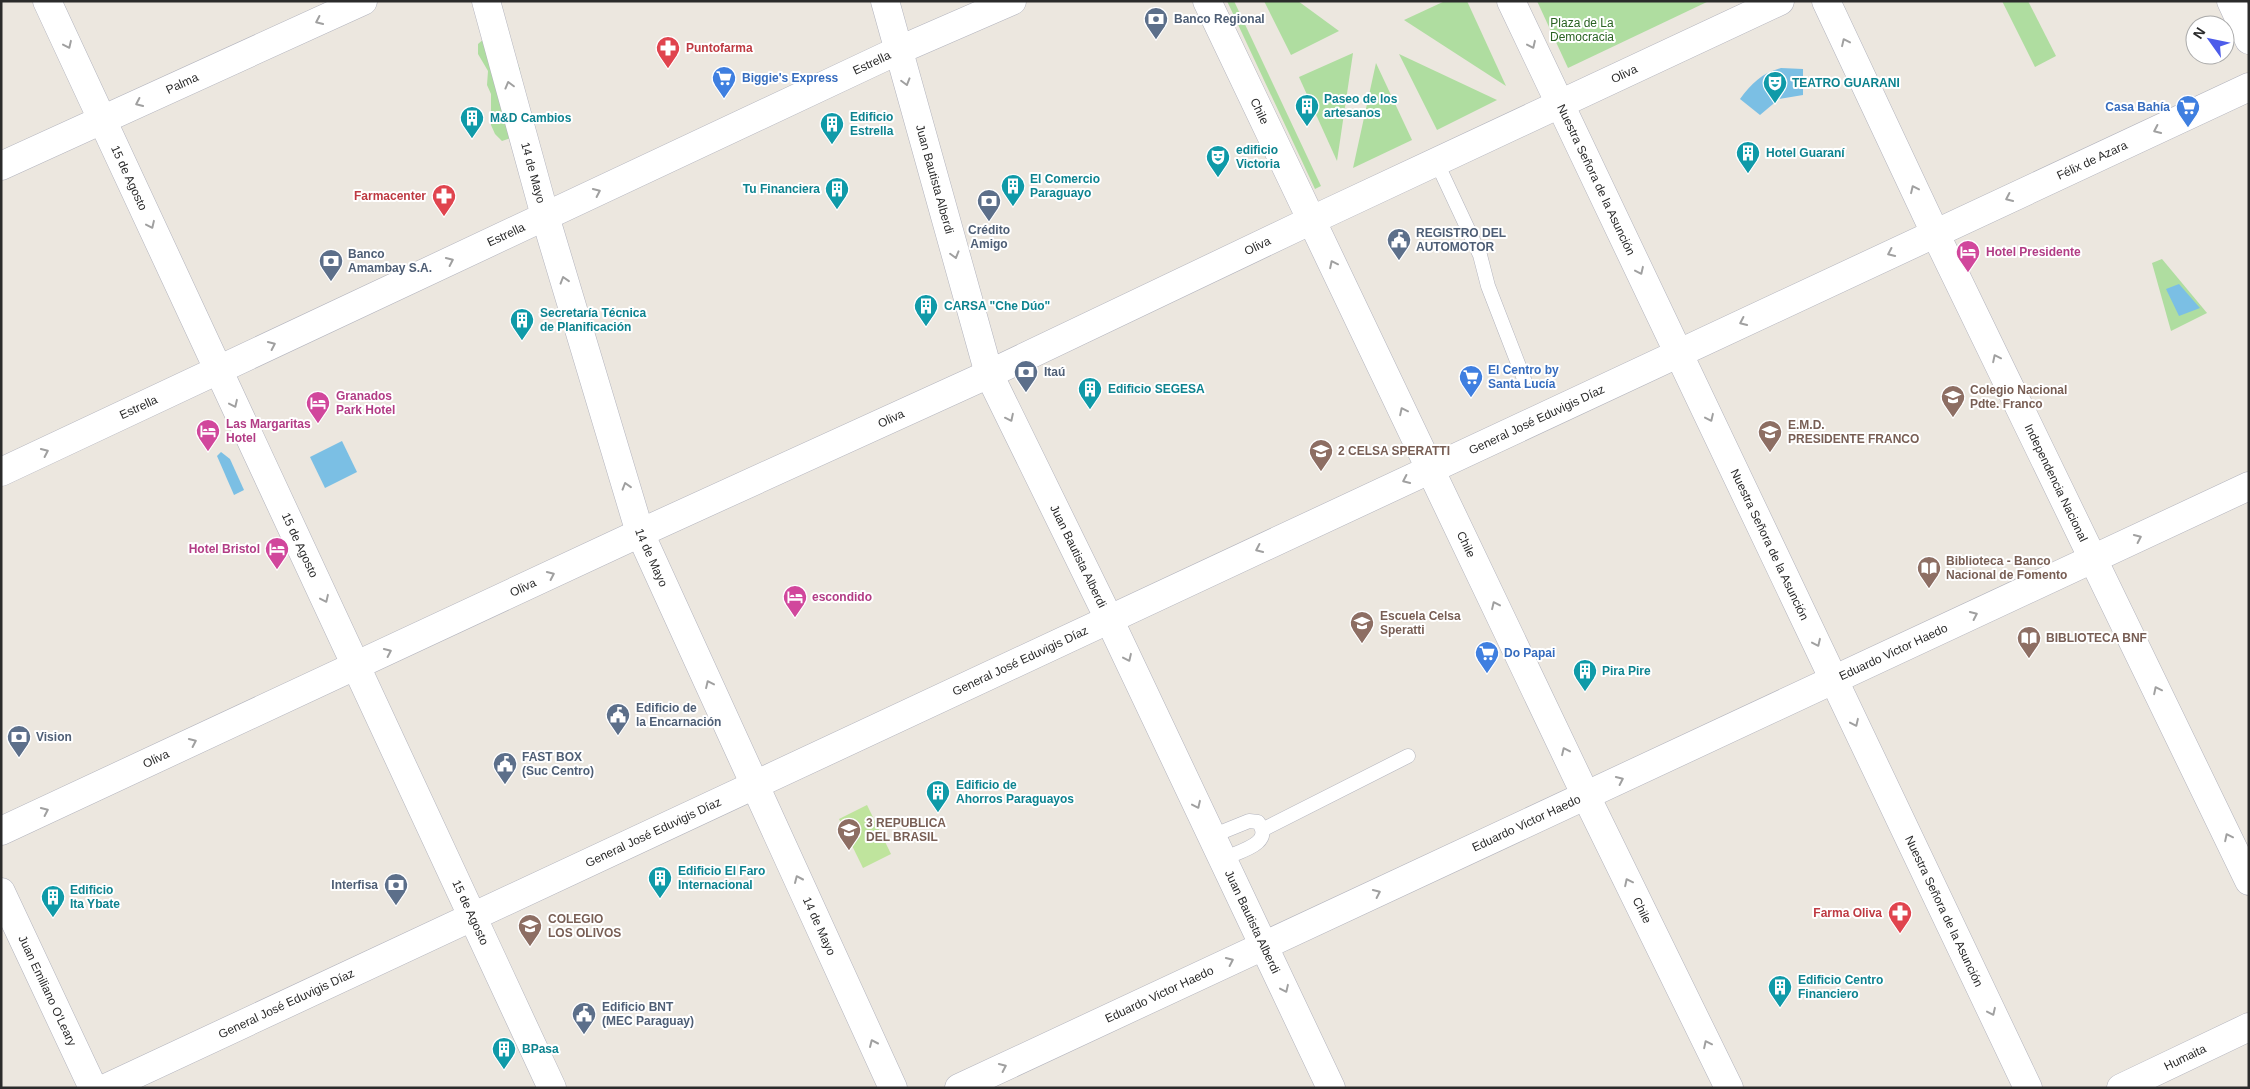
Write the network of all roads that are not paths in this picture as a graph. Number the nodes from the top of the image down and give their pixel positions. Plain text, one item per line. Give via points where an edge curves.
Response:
1 (47, 1) edge
2 (363, 1) edge
3 (486, 1) edge
4 (885, 1) edge
5 (1012, 1) edge
6 (1207, 1) edge
7 (1511, 1) edge
8 (1780, 1) edge
9 (1826, 1) edge
10 (2231, 1) edge
11 (2249, 40) edge
12 (897, 52) junction
13 (2249, 87) edge
14 (1561, 106) junction
15 (102, 120) junction
16 (1437, 163) junction
17 (1, 166) edge
18 (545, 216) junction
19 (1312, 220) junction
20 (1935, 233) junction
21 (1678, 352) junction
22 (219, 370) junction
23 (989, 374) junction
24 (1524, 379) dead end
25 (1430, 469) junction
26 (1, 472) edge
27 (2249, 486) edge
28 (640, 532) junction
29 (2094, 559) junction
30 (1109, 619) junction
31 (357, 666) junction
32 (1834, 679) junction
33 (1408, 756) dead end
34 (755, 784) junction
35 (1586, 796) junction
36 (1264, 829) junction
37 (1, 831) edge
38 (1218, 848) junction
39 (2249, 881) edge
40 (1, 892) edge
41 (473, 916) junction
42 (1264, 945) junction
43 (2249, 1028) edge
44 (93, 1088) edge
45 (106, 1088) edge
46 (552, 1088) edge
47 (893, 1088) edge
48 (959, 1088) edge
49 (1331, 1088) edge
50 (1728, 1088) edge
51 (2028, 1088) edge
52 (2121, 1088) edge

1 -> 15 street, 15 de Agosto
2 -> 15 street, Palma
18 -> 3 street, 14 de Mayo
4 - 12 street, Juan Bautista Alberdi
5 - 12 street, Estrella
6 - 19 street, Chile
7 -> 14 street, Nuestra Señora de la Asunción
8 - 14 street, Oliva
20 -> 9 street, Independencia Nacional
10 - 11 street
18 -> 12 street, Estrella
12 -> 23 street, Juan Bautista Alberdi
13 -> 20 street, Félix de Azara
14 - 16 street, Oliva
14 -> 21 street, Nuestra Señora de la Asunción
15 - 17 street, Palma
15 -> 22 street, 15 de Agosto
16 - 19 street, Oliva
16 - 24 lane via 1480,255 1488,286
22 -> 18 street, Estrella
28 -> 18 street, 14 de Mayo
19 - 23 street, Oliva
25 -> 19 street, Chile
20 -> 21 street, General José Eduvigis Díaz
29 -> 20 street, Independencia Nacional
21 - 25 street, General José Eduvigis Díaz
21 -> 32 street, Nuestra Señora de la Asunción
26 -> 22 street, Estrella
22 -> 31 street, 15 de Agosto
23 - 28 street, Oliva
23 -> 30 street, Juan Bautista Alberdi
25 -> 30 street, General José Eduvigis Díaz
35 -> 25 street, Chile
29 -> 27 street, Eduardo Victor Haedo
31 -> 28 street, Oliva
34 -> 28 street, 14 de Mayo
32 -> 29 street, Eduardo Victor Haedo
39 -> 29 street, Independencia Nacional
30 - 34 street, General José Eduvigis Díaz
30 -> 38 street, Juan Bautista Alberdi
37 -> 31 street, Oliva
31 - 41 street, 15 de Agosto
35 -> 32 street, Eduardo Victor Haedo
32 -> 51 street, Nuestra Señora de la Asunción
33 - 36 lane
34 - 41 street, General José Eduvigis Díaz
47 -> 34 street, 14 de Mayo
42 -> 35 street, Eduardo Victor Haedo
50 -> 35 street, Chile
36 - 38 lane via 1264,836 1258,842
36 - 38 lane via 1258,822 1249,821
38 - 42 street, Juan Bautista Alberdi
40 - 44 street, Juan Emiliano O'Leary
41 - 45 street, General José Eduvigis Díaz
41 - 46 street, 15 de Agosto
48 -> 42 street, Eduardo Victor Haedo
42 -> 49 street, Juan Bautista Alberdi
43 - 52 street, Humaita

